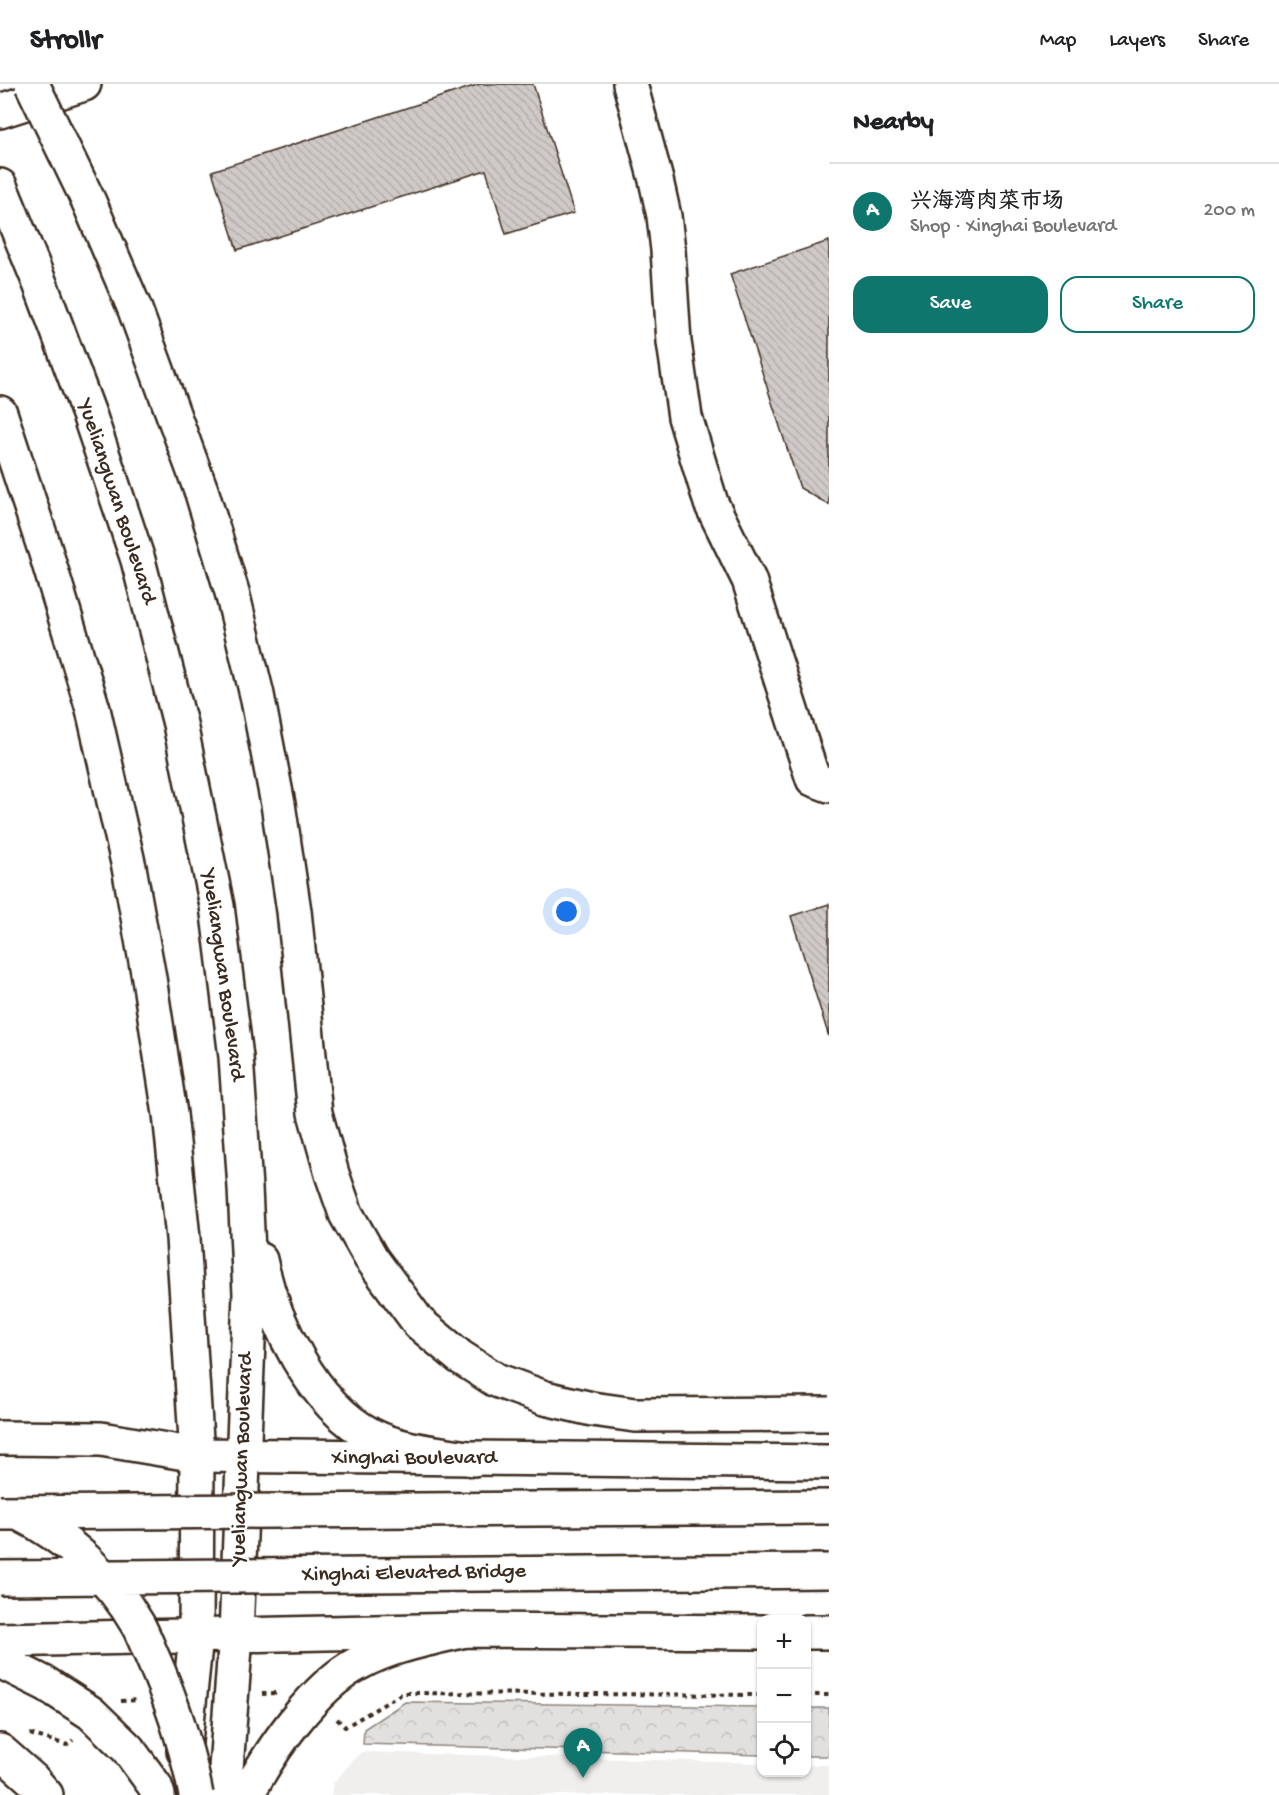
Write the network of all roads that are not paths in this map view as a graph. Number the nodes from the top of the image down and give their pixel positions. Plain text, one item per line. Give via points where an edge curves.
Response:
1 (32, 84) edge
2 (84, 84) edge
3 (630, 84) edge
4 (0, 111) edge
5 (0, 186) edge
6 (0, 413) edge
7 (829, 785) edge
8 (245, 1188) junction
9 (829, 1414) edge
10 (0, 1438) edge
11 (197, 1455) junction
12 (243, 1456) junction
13 (474, 1459) junction
14 (829, 1462) edge
15 (0, 1504) edge
16 (829, 1507) edge
17 (0, 1513) edge
18 (829, 1571) edge
19 (0, 1578) edge
20 (465, 1630) junction
21 (757, 1632) edge
22 (811, 1632) edge
23 (829, 1632) edge
24 (236, 1634) junction
25 (196, 1636) junction
26 (0, 1640) edge
27 (0, 1661) edge
28 (11, 1742) edge
29 (46, 1795) edge
30 (158, 1795) edge
31 (180, 1795) edge
32 (196, 1795) edge
33 (224, 1795) edge
34 (247, 1795) edge

1 - 9 main road, bridge via 134,307 232,592 278,804 294,911 315,1113 346,1214 371,1258 419,1323 460,1357 496,1380 544,1398 635,1415
2 - 4 main road
3 - 7 main road via 664,216 674,342 685,417 711,503 749,580 813,779
5 - 8 main road, Yueliangwan Boulevard via 90,417 138,560 180,724 217,906 236,1057
6 - 11 main road, Yueliangwan Boulevard via 93,709 129,867 170,1114 183,1238
8 - 12 main road, Yueliangwan Boulevard via 250,1294
8 - 13 main road via 275,1311 317,1387 346,1418 371,1435 406,1448
10 - 11 main road, Xinghai Boulevard via 101,1439
11 - 12 main road, Xinghai Boulevard
11 - 25 main road, Yueliangwan Boulevard
12 - 13 main road, Xinghai Boulevard
12 - 24 main road, Yueliangwan Boulevard
13 - 14 main road, Xinghai Boulevard
15 - 32 main road, bridge via 33,1520 76,1551 108,1583 138,1625 183,1740
16 - 17 main road, bridge
18 - 19 main road, Xinghai Elevated Bridge, bridge
20 - 21 main road
20 - 24 main road
20 - 34 main road via 402,1645 358,1663 324,1688 288,1729
22 - 23 main road
24 - 25 main road
24 - 33 main road, Yueliangwan Boulevard
25 - 26 main road
25 - 31 main road, Yueliangwan Boulevard
27 - 30 main road via 91,1713 128,1749
28 - 29 main road

